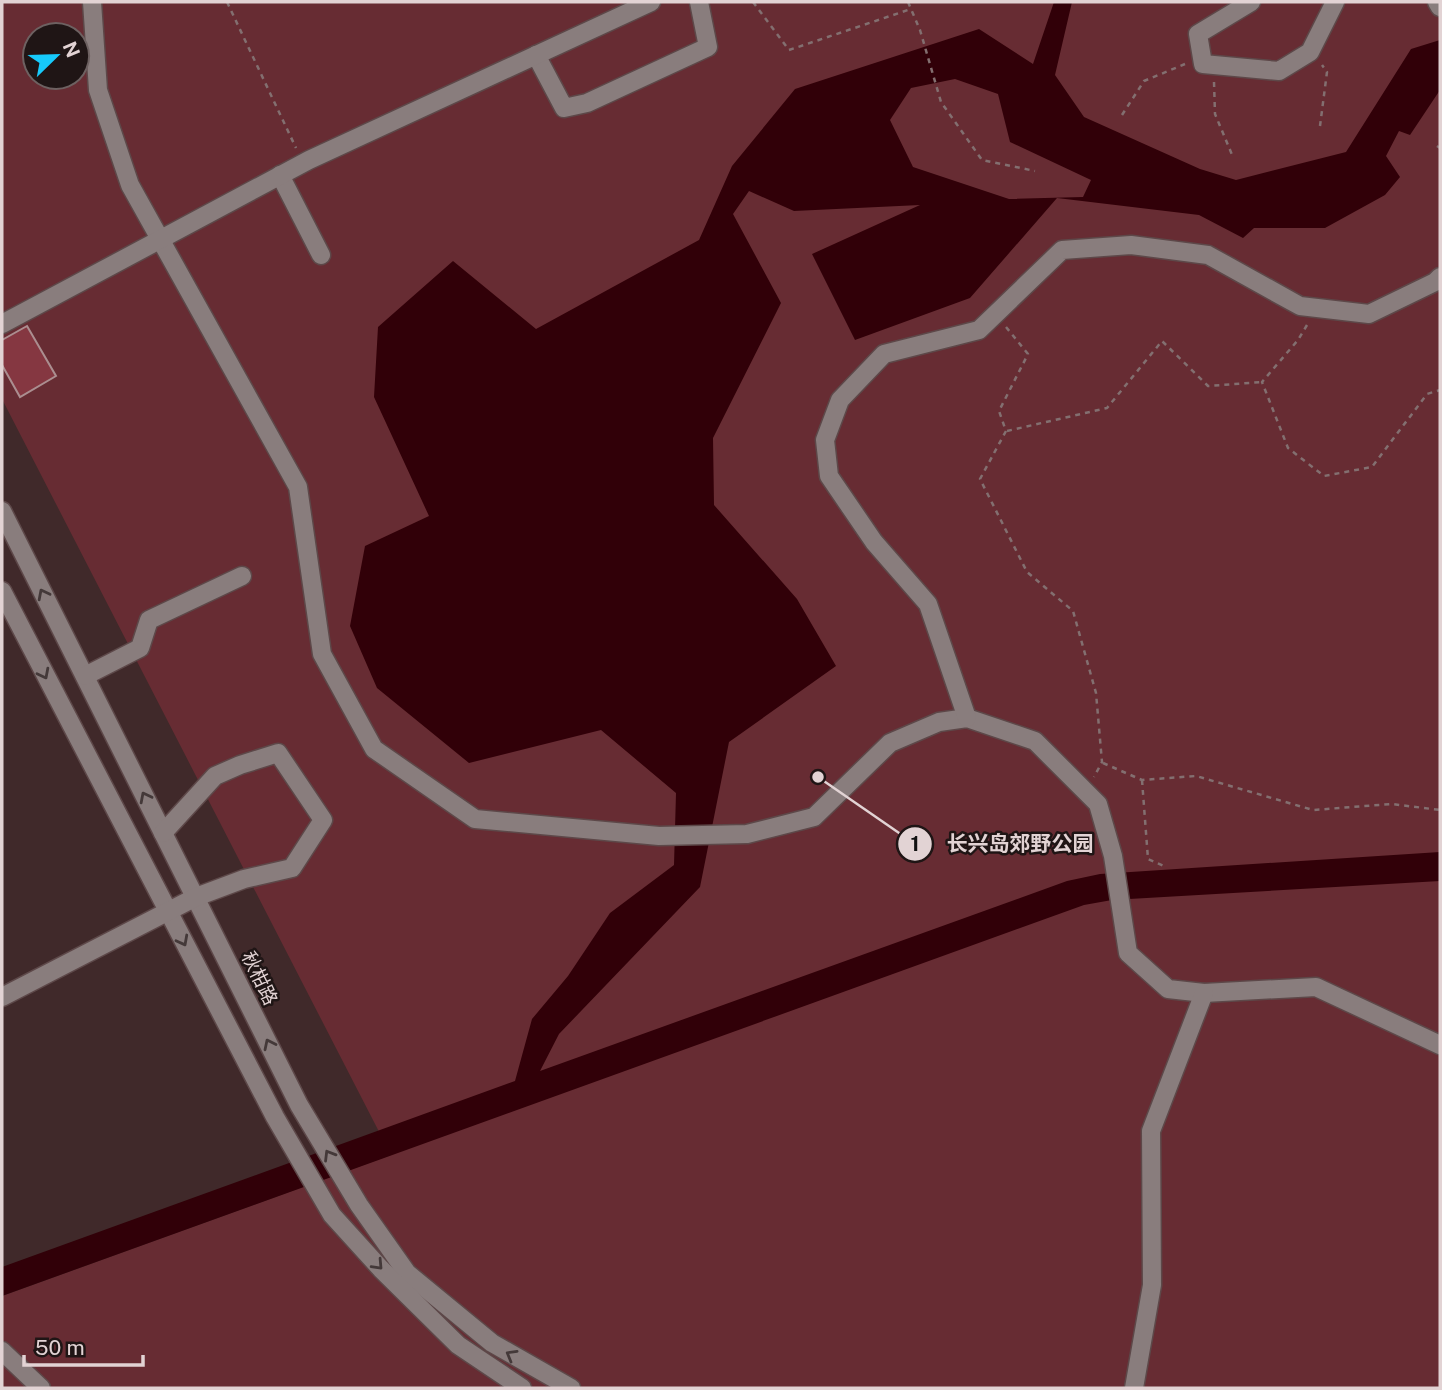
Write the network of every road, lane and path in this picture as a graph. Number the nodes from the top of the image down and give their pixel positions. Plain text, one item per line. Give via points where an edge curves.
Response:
1 (92, 2) edge
2 (227, 2) edge
3 (651, 2) edge
4 (699, 2) edge
5 (753, 2) edge
6 (908, 2) edge
7 (1251, 2) edge
8 (1335, 2) edge
9 (1437, 2) edge
10 (1440, 7) edge
11 (911, 9) junction
12 (1310, 52) junction
13 (536, 55) junction
14 (1207, 61) junction
15 (1122, 115) dead end
16 (1320, 126) dead end
17 (1233, 157) dead end
18 (303, 163) junction
19 (1035, 171) dead end
20 (280, 175) junction
21 (159, 239) junction
22 (321, 255) dead end
23 (1440, 277) edge
24 (1316, 308) junction
25 (996, 315) junction
26 (2, 324) edge
27 (1262, 382) junction
28 (1440, 390) edge
29 (1006, 431) junction
30 (2, 511) edge
31 (242, 576) dead end
32 (2, 591) edge
33 (85, 676) junction
34 (967, 718) junction
35 (1102, 762) junction
36 (1142, 780) junction
37 (1086, 792) junction
38 (1440, 810) edge
39 (163, 833) junction
40 (1164, 866) dead end
41 (196, 897) junction
42 (167, 911) junction
43 (1205, 993) junction
44 (2, 997) edge
45 (1440, 1045) edge
46 (2, 1351) edge
47 (41, 1388) edge
48 (522, 1388) edge
49 (571, 1388) edge
50 (1133, 1388) edge

1 - 21 street via 98,90 130,185
2 - 18 path
3 - 13 street
4 - 13 street via 708,47 587,103 564,108
5 - 11 path via 789,50
6 - 11 path
7 - 14 street via 1198,34
8 - 12 street
9 - 10 street
11 - 19 path via 941,102 982,160
12 - 14 street via 1279,71
12 - 16 path via 1327,72
13 - 18 street
14 - 15 path via 1144,81
14 - 17 path via 1215,114
18 - 20 street
20 - 21 street
20 - 22 street
21 - 26 street
21 - 34 street via 298,487 322,654 374,749 475,819 659,836 747,834 814,817 890,743 939,722
23 - 24 street via 1369,314
24 - 25 street via 1300,306 1208,255 1131,245 1062,250
24 - 27 path via 1298,340
25 - 29 path via 1028,354 999,411
25 - 34 street via 979,330 884,354 841,401 825,440 830,476 874,542 928,604
27 - 28 path via 1288,448 1324,476 1372,467 1427,394
27 - 29 path via 1208,386 1162,341 1107,408
29 - 35 path via 980,479 1027,572 1073,611 1096,693
33 -> 30 street, 秋柑路
31 - 33 street via 149,620 140,648
32 -> 42 street
39 -> 33 street, 秋柑路
34 - 37 street via 1035,741
35 - 36 path
35 - 37 path
36 - 38 path via 1196,776 1313,810 1392,804
36 - 40 path via 1148,859
37 - 43 street via 1098,804 1115,869 1128,953 1168,989
39 - 41 street, 秋柑路
39 - 41 street via 215,776 278,753 323,820 292,868
41 - 42 street
49 -> 41 street, 秋柑路 via 492,1343 407,1273 359,1205 299,1105
42 - 44 street
42 -> 48 street via 332,1215 458,1345
43 - 45 street via 1316,987
43 - 50 street via 1151,1131 1152,1284
46 - 47 street

